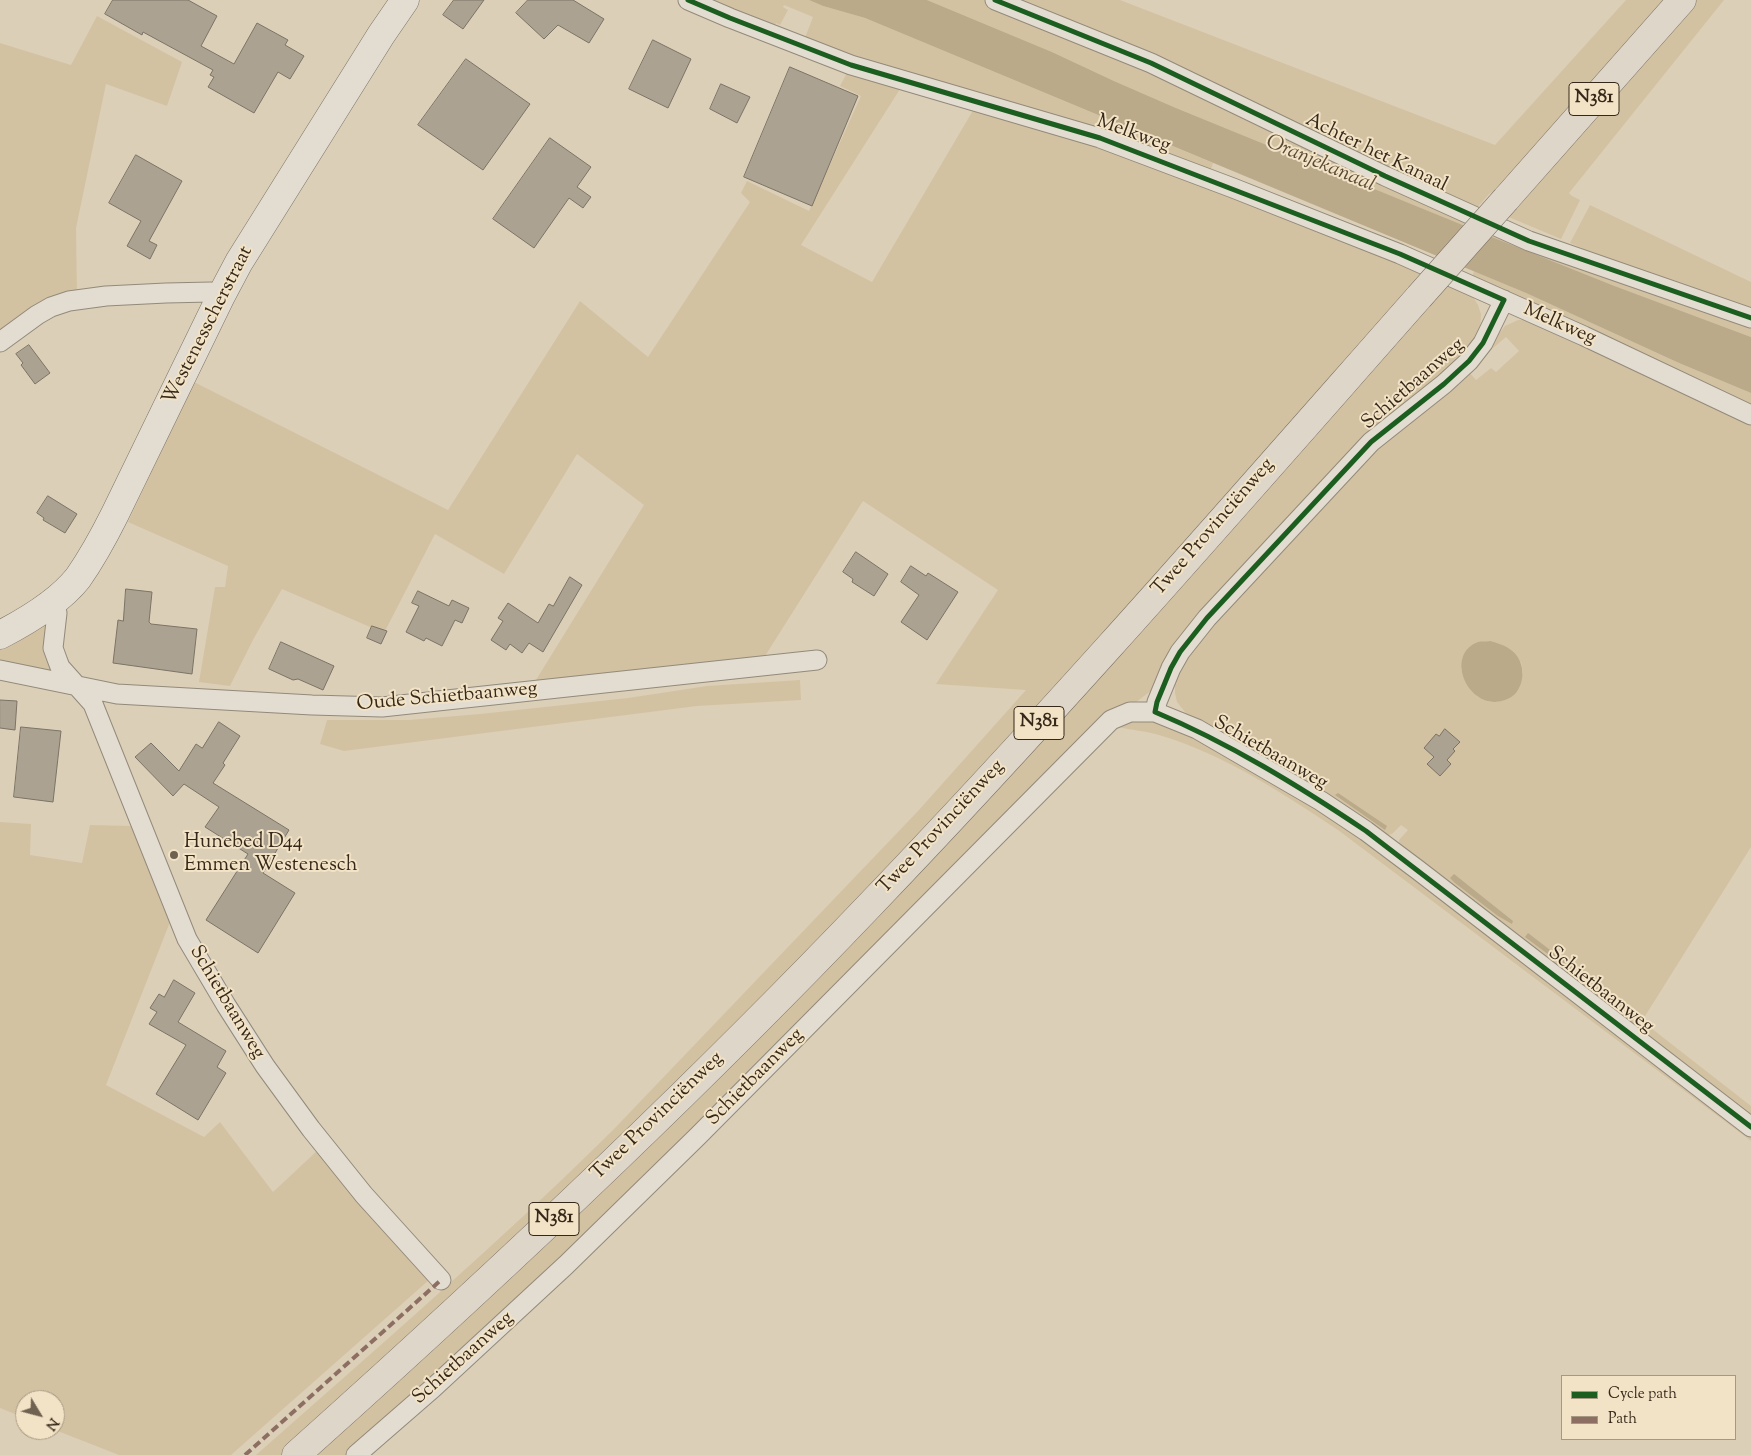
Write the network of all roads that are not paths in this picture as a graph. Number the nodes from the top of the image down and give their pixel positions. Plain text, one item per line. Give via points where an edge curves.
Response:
1 (405, 0) edge
2 (688, 0) edge
3 (995, 0) edge
4 (1682, 0) edge
5 (220, 296) junction
6 (1504, 300) junction
7 (1751, 318) edge
8 (0, 342) edge
9 (1751, 415) edge
10 (54, 601) junction
11 (0, 635) edge
12 (817, 660) dead end
13 (0, 670) edge
14 (77, 686) junction
15 (1155, 712) junction
16 (1751, 1127) edge
17 (441, 1280) dead end
18 (296, 1455) edge
19 (356, 1455) edge

1 - 5 street, Westenesscherstraat
2 - 6 street, Melkweg via 851,65 1100,138 1400,254
3 - 7 street, Achter het Kanaal via 1150,63 1528,241
4 - 18 main road, Twee Provinciënweg / N381, bridge via 1097,661 862,914 546,1226
5 - 8 street via 211,292 166,293 69,301 37,314
5 - 10 street, Westenesscherstraat via 99,544 77,579
6 - 9 street, Melkweg
6 - 15 street, Schietbaanweg via 1483,343 1468,361 1371,442 1207,618 1171,668
10 - 11 street, Westenesscherstraat via 26,622
10 - 14 street via 57,613 53,648 60,667
12 - 14 street, Oude Schietbaanweg via 382,707 138,696
13 - 14 street, Oude Schietbaanweg
14 - 17 street, Schietbaanweg via 93,704 187,939 226,1005 311,1129 364,1195
15 - 16 street, Schietbaanweg via 1196,729 1243,755 1366,831
15 - 19 street, Schietbaanweg via 1130,712 1111,720 573,1258

